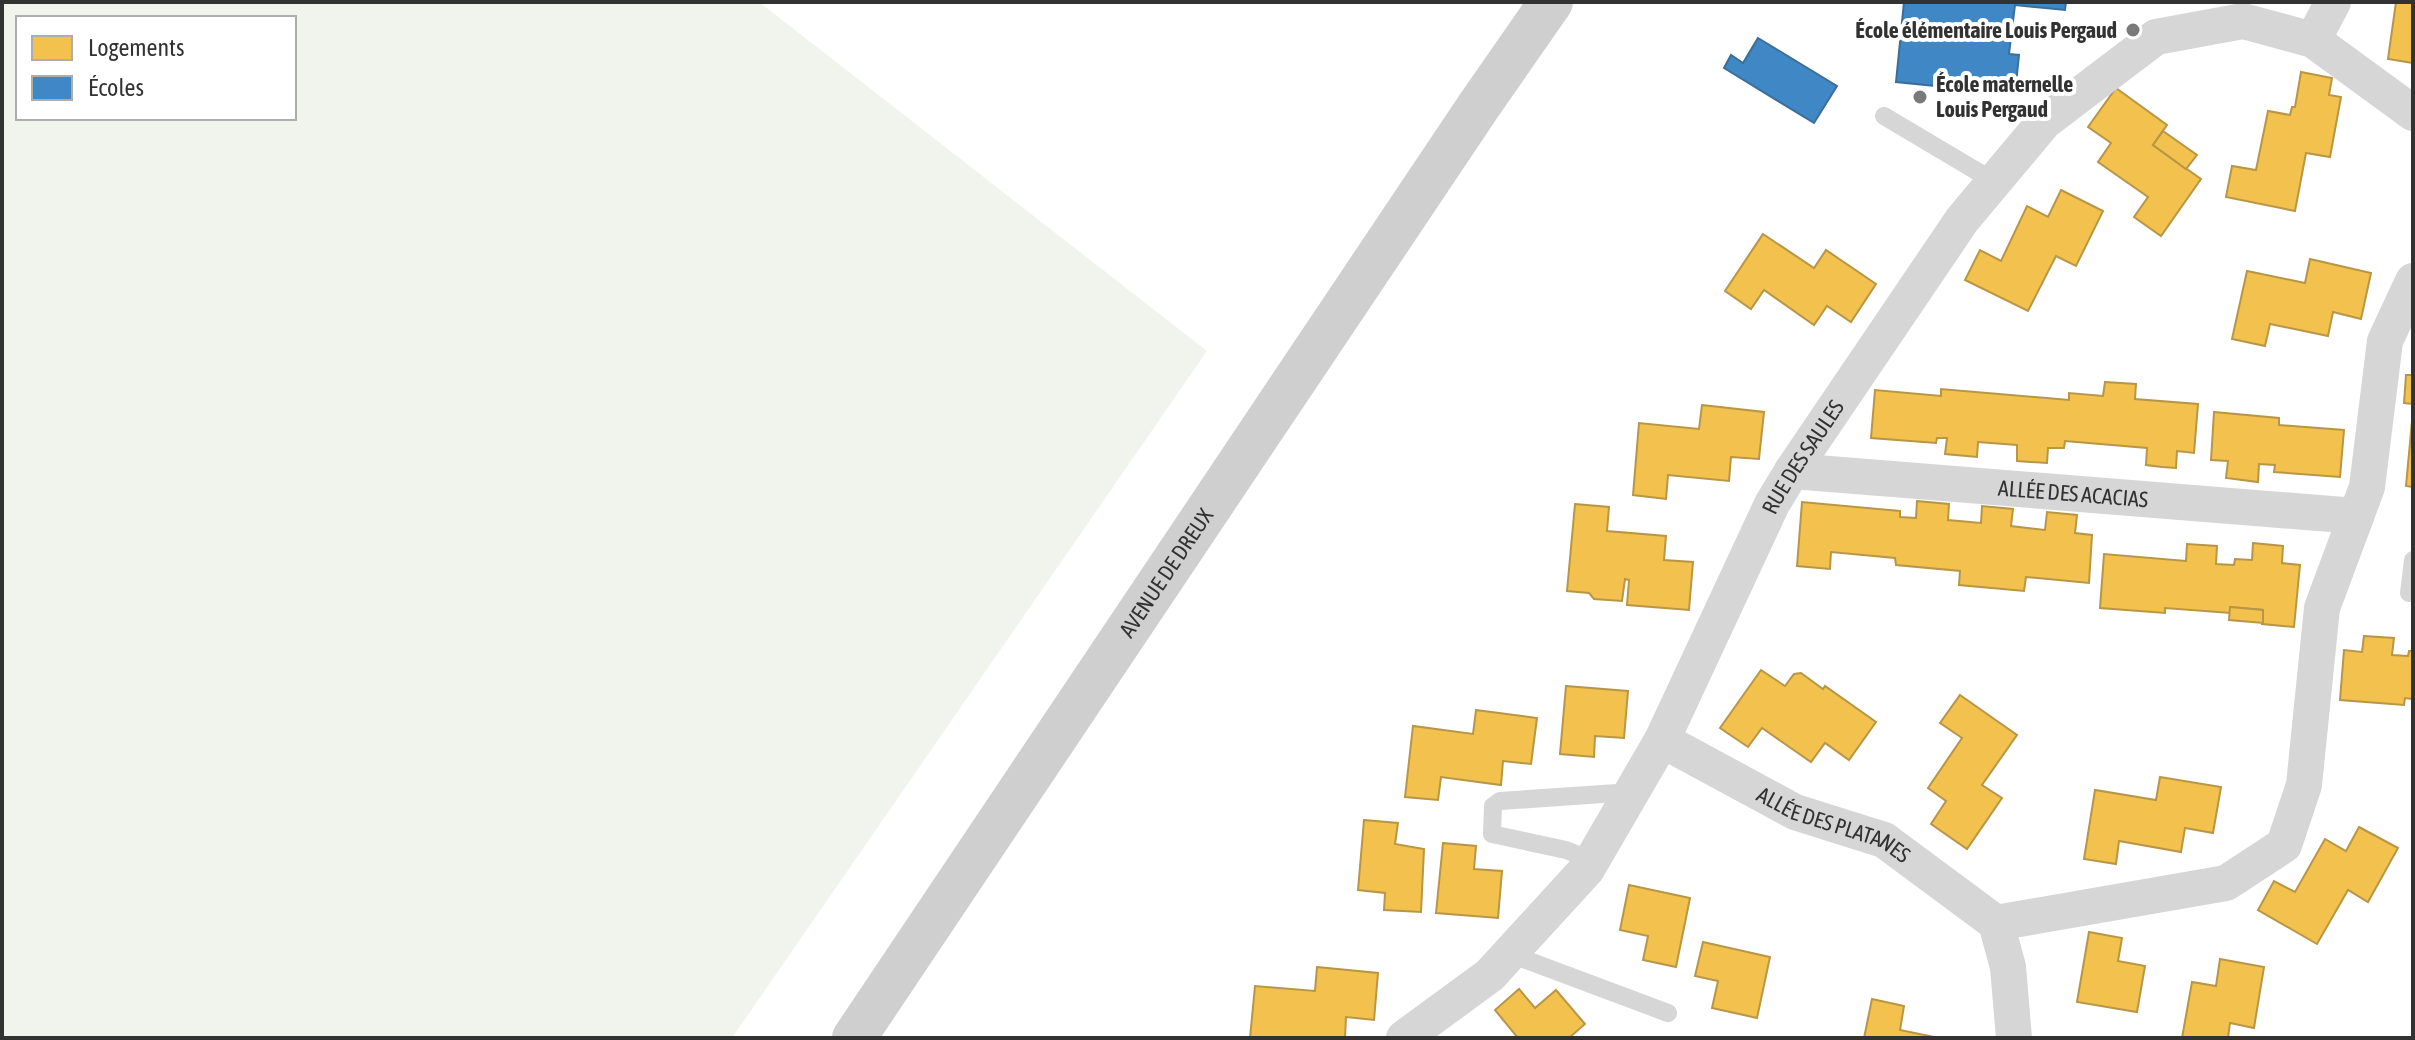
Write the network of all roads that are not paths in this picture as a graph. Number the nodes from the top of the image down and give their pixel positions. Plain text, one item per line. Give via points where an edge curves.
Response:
1 (1542, 2) edge
2 (1551, 2) edge
3 (2333, 2) edge
4 (2313, 40) junction
5 (1478, 107) junction
6 (2413, 113) edge
7 (1884, 116) dead end
8 (1995, 182) junction
9 (2413, 281) edge
10 (1792, 471) junction
11 (2356, 516) junction
12 (2413, 560) edge
13 (2409, 593) dead end
14 (1662, 740) junction
15 (1632, 792) junction
16 (1587, 869) junction
17 (1996, 923) junction
18 (1510, 954) junction
19 (1668, 1013) dead end
20 (854, 1038) edge
21 (1404, 1038) edge
22 (2014, 1038) edge

1 - 5 main road, AVENUE DE DREUX
2 - 5 main road, AVENUE DE DREUX
3 - 4 street
4 - 6 street, RUE DES SAULES
4 - 8 street, RUE DES SAULES via 2243,21 2156,37 2044,122
5 - 20 main road, AVENUE DE DREUX
7 - 8 lane
8 - 10 street, RUE DES SAULES via 1962,220
9 - 11 street via 2385,341 2367,487
10 - 11 street, ALLÉE DES ACACIAS
10 - 14 street, RUE DES SAULES
11 - 17 street via 2322,608 2304,785 2284,845 2226,883
12 - 13 lane
14 - 15 street, RUE DES SAULES
14 - 17 street, ALLÉE DES PLATANES via 1795,812 1884,840
15 - 16 street, RUE DES SAULES
15 - 16 lane via 1500,801 1493,806 1492,834 1566,850
16 - 18 street, RUE DES SAULES
17 - 22 street via 2008,967
18 - 19 lane
18 - 21 street, RUE DES SAULES via 1490,975

